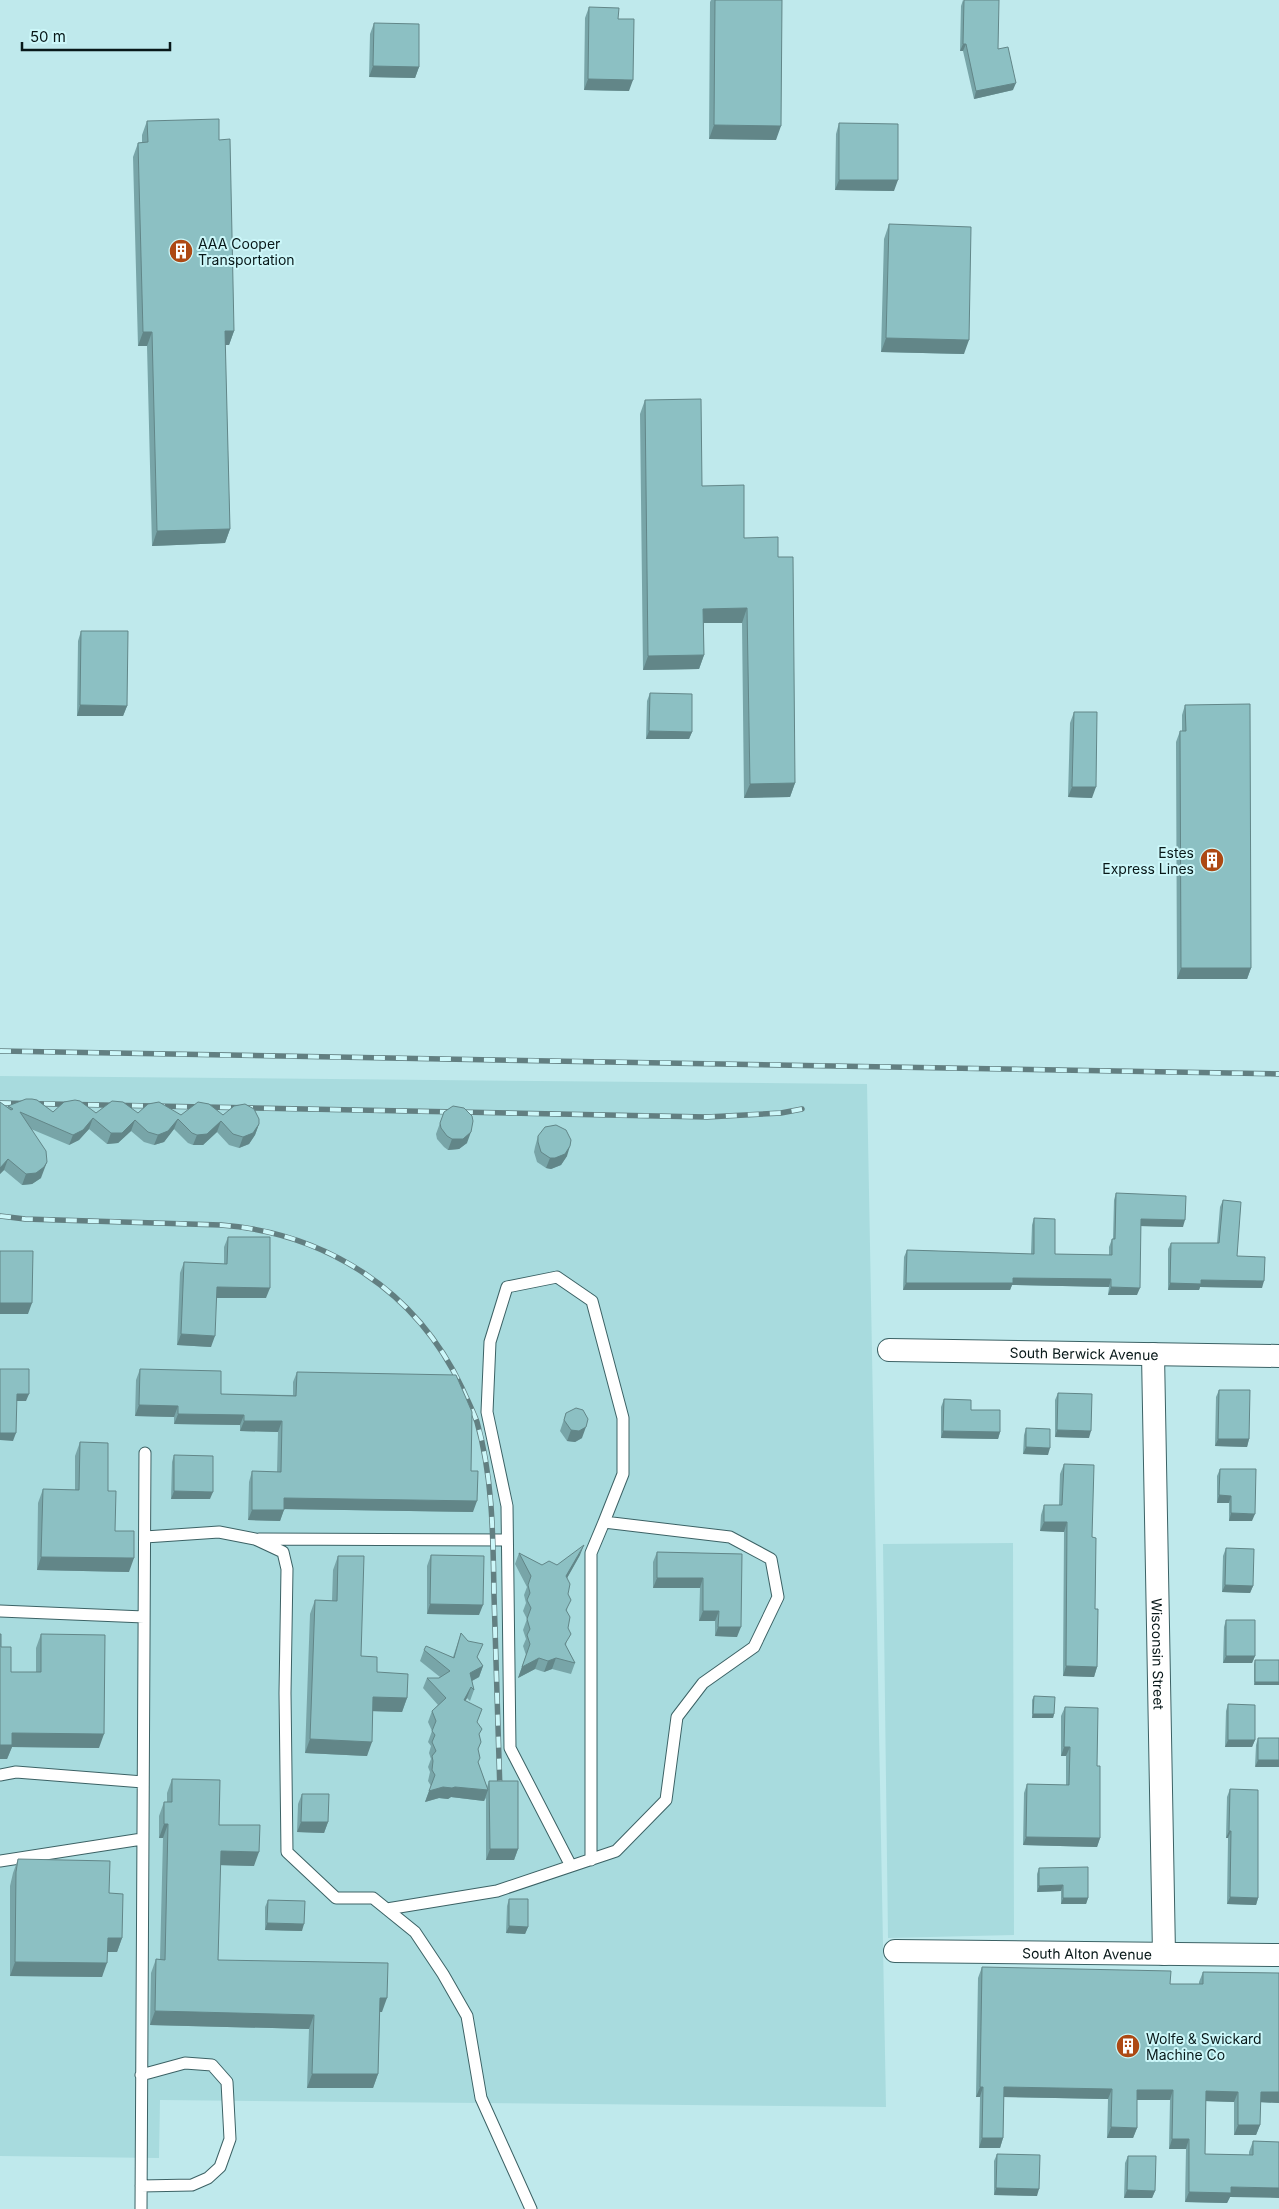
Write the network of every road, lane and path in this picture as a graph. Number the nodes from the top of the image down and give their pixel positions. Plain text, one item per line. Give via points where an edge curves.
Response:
1 (890, 1350) dead end
2 (1153, 1354) junction
3 (1279, 1356) edge
4 (145, 1453) dead end
5 (604, 1522) junction
6 (145, 1537) junction
7 (255, 1538) junction
8 (507, 1540) junction
9 (0, 1611) edge
10 (144, 1617) junction
11 (0, 1774) edge
12 (143, 1782) junction
13 (142, 1839) junction
14 (591, 1860) junction
15 (0, 1861) edge
16 (571, 1866) junction
17 (387, 1909) junction
18 (895, 1951) dead end
19 (1164, 1954) junction
20 (1279, 1955) edge
21 (142, 2075) junction
22 (141, 2186) junction
23 (141, 2209) edge
24 (531, 2209) edge

1 - 2 street, South Berwick Avenue
2 - 3 street, South Berwick Avenue
2 - 19 street, Wisconsin Street
4 - 6 lane
5 - 8 lane via 623,1474 623,1418 592,1301 557,1277 507,1287 490,1342 487,1412 507,1506
5 - 14 lane via 592,1553
5 - 14 lane via 730,1537 771,1559 778,1597 754,1646 703,1683 677,1717 666,1800 616,1852
6 - 7 lane via 219,1532
6 - 10 lane
7 - 8 lane
7 - 17 lane via 282,1552 287,1569 288,1852 336,1898 373,1898
8 - 16 lane via 510,1748
9 - 10 lane
10 - 12 lane
11 - 12 lane via 16,1772
12 - 13 lane
13 - 15 lane
13 - 21 lane
14 - 16 lane
16 - 17 lane via 497,1891
17 - 24 lane via 416,1932 467,2016 481,2098
18 - 19 street, South Alton Avenue
19 - 20 street, South Alton Avenue
21 - 22 lane
21 - 22 lane via 185,2063 212,2065 227,2082 230,2139 220,2167 208,2178 192,2185
22 - 23 lane

